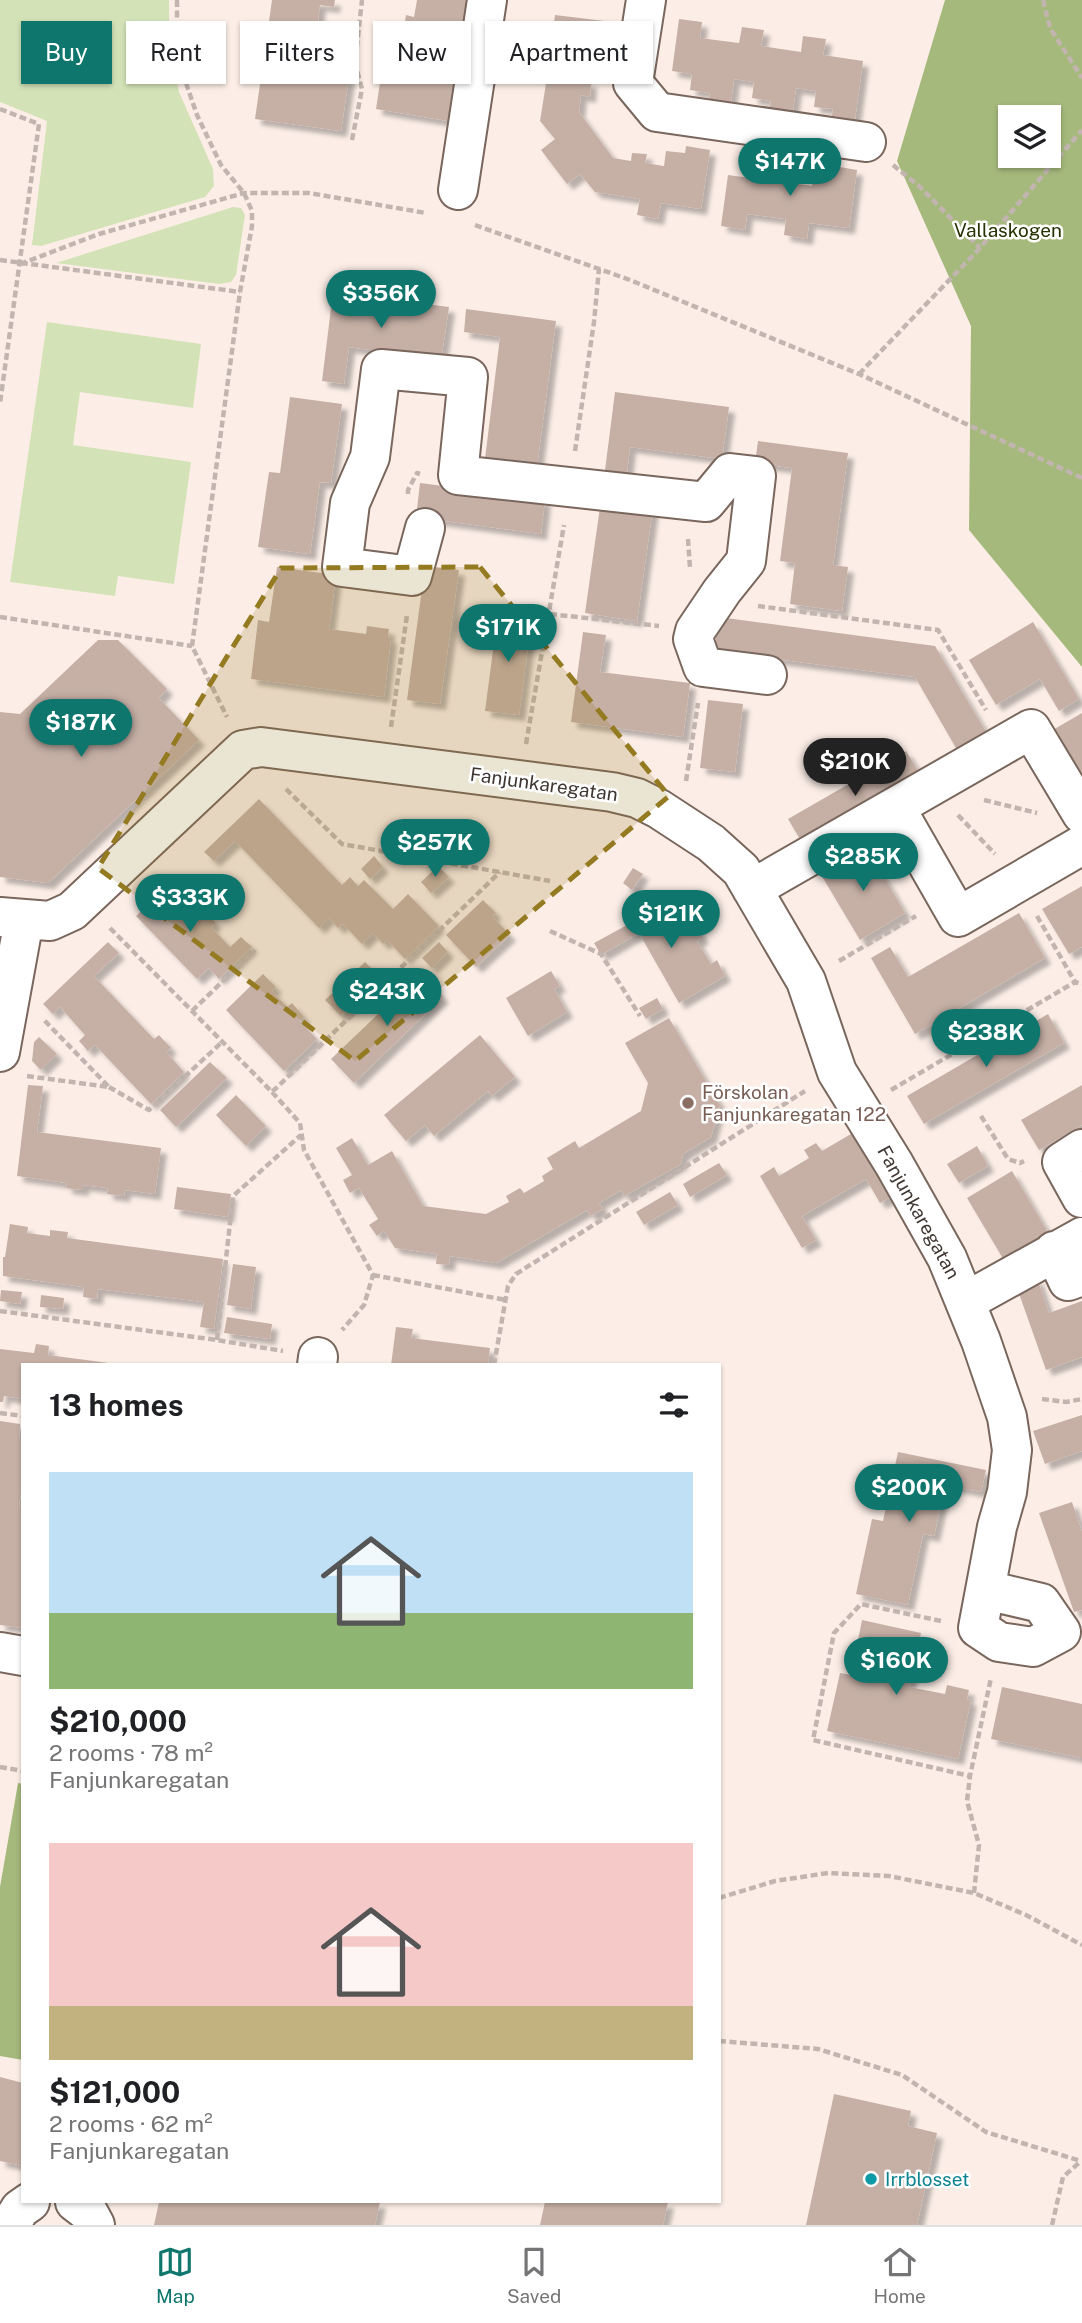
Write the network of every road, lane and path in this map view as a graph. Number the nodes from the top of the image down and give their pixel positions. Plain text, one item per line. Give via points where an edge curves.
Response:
1 (177, 0) edge
2 (362, 0) edge
3 (487, 0) edge
4 (646, 0) edge
5 (1043, 0) edge
6 (1082, 78) edge
7 (0, 109) edge
8 (1082, 130) edge
9 (352, 140) dead end
10 (866, 142) joint
11 (458, 190) dead end
12 (244, 193) junction
13 (980, 248) junction
14 (0, 260) edge
15 (20, 264) junction
16 (599, 269) dead end
17 (631, 280) dead end
18 (240, 292) junction
19 (859, 374) junction
20 (0, 403) edge
21 (1082, 478) edge
22 (570, 486) junction
23 (684, 499) junction
24 (425, 528) dead end
25 (412, 576) junction
26 (722, 591) junction
27 (550, 614) junction
28 (0, 617) edge
29 (695, 631) junction
30 (192, 646) junction
31 (703, 667) junction
32 (767, 675) dead end
33 (1007, 743) junction
34 (526, 749) dead end
35 (243, 750) junction
36 (385, 763) junction
37 (278, 782) dead end
38 (685, 785) dead end
39 (895, 807) junction
40 (1082, 814) edge
41 (1082, 845) edge
42 (500, 872) junction
43 (550, 881) dead end
44 (752, 889) junction
45 (947, 898) junction
46 (12, 918) edge
47 (105, 922) dead end
48 (550, 931) dead end
49 (255, 950) dead end
50 (806, 981) junction
51 (1082, 984) edge
52 (11, 987) junction
53 (192, 1011) junction
54 (640, 1016) dead end
55 (222, 1042) junction
56 (7, 1063) edge
57 (837, 1072) junction
58 (109, 1087) junction
59 (272, 1092) junction
60 (860, 1109) junction
61 (981, 1116) dead end
62 (302, 1134) junction
63 (1072, 1156) edge
64 (1082, 1198) edge
65 (1068, 1244) edge
66 (373, 1275) junction
67 (1082, 1276) edge
68 (506, 1300) junction
69 (965, 1302) junction
70 (0, 1311) edge
71 (217, 1340) junction
72 (318, 1361) edge
73 (494, 1363) edge
74 (0, 1413) edge
75 (21, 1416) edge
76 (986, 1590) junction
77 (988, 1635) junction
78 (1075, 1636) edge
79 (0, 1652) edge
80 (21, 1656) edge
81 (0, 1767) edge
82 (21, 1771) edge
83 (970, 1776) junction
84 (974, 1893) junction
85 (721, 1897) edge
86 (1082, 1945) edge
87 (721, 2041) edge
88 (1081, 2161) edge
89 (29, 2203) edge
90 (76, 2203) edge
91 (10, 2225) edge
92 (95, 2225) edge
93 (1052, 2225) edge

1 - 12 path via 177,39 197,115 221,165
2 - 9 path via 355,63 362,89
3 - 11 street
4 - 10 street via 633,83 657,112
5 - 6 path via 1050,28
7 - 15 path via 39,124
8 - 13 path
10 - 13 path via 919,186
12 - 15 path via 99,234
12 - 18 path via 252,211 252,226
13 - 19 path
14 - 15 path
15 - 18 path
15 - 20 path
16 - 22 path
17 - 19 path
18 - 30 path
19 - 21 path
22 - 23 street
22 - 25 street via 458,475 468,377 381,369 370,457 350,503 342,567
22 - 27 path
23 - 26 street via 706,502 730,473 756,476 746,561
23 - 29 path
24 - 25 street
25 - 36 path
26 - 29 street
26 - 33 path via 732,602 938,630
27 - 29 path
27 - 34 path
28 - 30 path
29 - 31 street via 693,639
30 - 35 path
31 - 32 street
31 - 38 path
33 - 39 street
33 - 40 street via 1031,729
35 - 36 street, Fanjunkaregatan via 261,747
35 - 46 street via 72,911 50,921
36 - 44 street, Fanjunkaregatan via 636,798 719,849 741,870
37 - 42 path via 342,844
39 - 44 street
39 - 45 street
41 - 45 street via 958,917
42 - 43 path
42 - 59 path
44 - 50 street, Fanjunkaregatan
45 - 50 path
46 - 52 street
47 - 53 path
48 - 54 path via 601,954
49 - 53 path
50 - 57 street, Fanjunkaregatan
51 - 60 path via 1075,982
52 - 56 street
52 - 58 path
53 - 55 path
55 - 58 path via 149,1110
55 - 59 path
56 - 58 path
57 - 60 street, Fanjunkaregatan
57 - 68 path via 516,1274
59 - 62 path via 300,1124
60 - 69 street, Fanjunkaregatan via 947,1258
61 - 63 path via 1008,1158 1020,1163 1051,1146
62 - 66 path via 304,1150
62 - 71 path via 233,1196
63 - 64 street
65 - 67 street via 1068,1281
65 - 69 street
66 - 68 path
66 - 72 path via 364,1305
68 - 73 path
69 - 76 street, Fanjunkaregatan via 1007,1417 1012,1450
70 - 71 path
71 - 72 path
74 - 75 path
76 - 77 street, Fanjunkaregatan
76 - 78 street via 1041,1603
77 - 78 street via 1034,1647
77 - 83 path
77 - 83 path via 861,1604 834,1633 813,1740
79 - 80 street
81 - 82 path
83 - 84 path via 967,1801 979,1845
84 - 85 path via 889,1877 828,1872
84 - 86 path
87 - 88 path via 818,2049 902,2075 986,2132
88 - 93 path via 1063,2177
89 - 91 street
90 - 92 street

